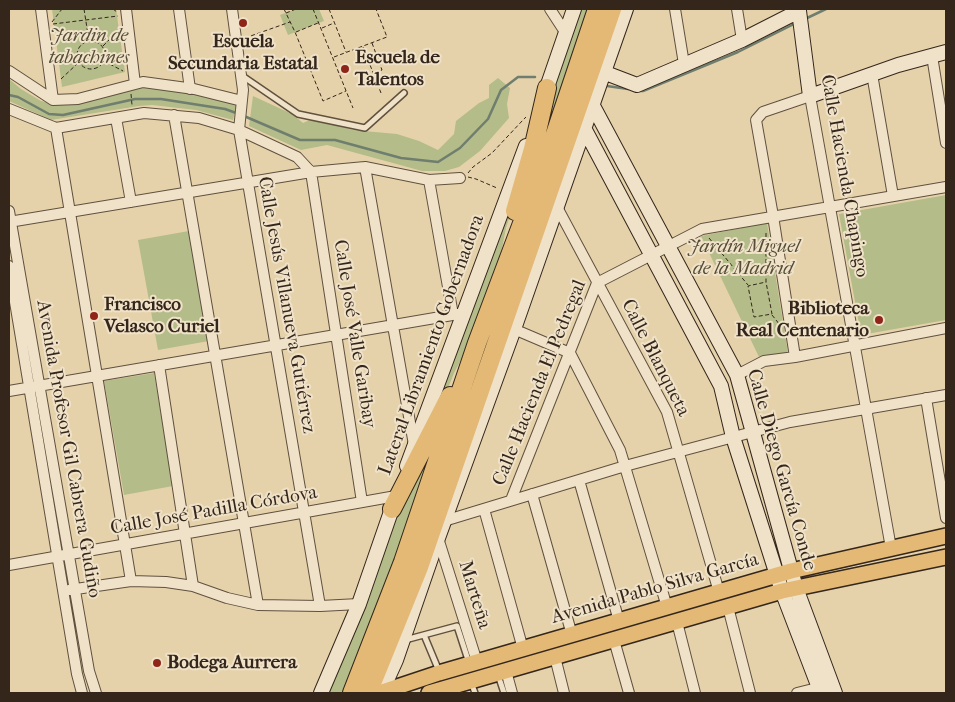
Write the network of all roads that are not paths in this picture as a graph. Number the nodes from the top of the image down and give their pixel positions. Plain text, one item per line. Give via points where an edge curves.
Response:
1 (41, 9) edge
2 (179, 9) edge
3 (232, 9) edge
4 (550, 9) edge
5 (574, 9) edge
6 (597, 9) edge
7 (612, 9) edge
8 (626, 9) edge
9 (676, 9) edge
10 (737, 9) edge
11 (124, 12) edge
12 (800, 15) edge
13 (565, 32) junction
14 (742, 40) junction
15 (946, 52) edge
16 (932, 56) junction
17 (684, 64) junction
18 (9, 71) edge
19 (603, 72) junction
20 (872, 74) junction
21 (241, 75) junction
22 (547, 88) junction
23 (133, 89) junction
24 (190, 89) junction
25 (404, 93) dead end
26 (810, 96) junction
27 (53, 100) junction
28 (242, 101) junction
29 (592, 104) junction
30 (9, 109) edge
31 (174, 115) junction
32 (116, 118) junction
33 (240, 122) junction
34 (56, 128) junction
35 (584, 128) junction
36 (946, 143) edge
37 (365, 167) junction
38 (311, 172) junction
39 (460, 178) dead end
40 (429, 180) junction
41 (248, 182) junction
42 (946, 186) edge
43 (187, 192) junction
44 (892, 196) junction
45 (130, 202) junction
46 (557, 206) junction
47 (830, 206) junction
48 (9, 211) edge
49 (70, 212) junction
50 (769, 217) junction
51 (10, 222) edge
52 (668, 246) junction
53 (651, 255) junction
54 (9, 266) edge
55 (506, 268) junction
56 (597, 282) junction
57 (458, 314) junction
58 (392, 325) junction
59 (509, 327) junction
60 (946, 328) edge
61 (336, 335) junction
62 (477, 342) junction
63 (276, 345) junction
64 (855, 346) junction
65 (570, 353) junction
66 (215, 355) junction
67 (795, 357) junction
68 (159, 365) junction
69 (97, 376) junction
70 (737, 376) junction
71 (34, 386) junction
72 (9, 391) edge
73 (946, 395) edge
74 (926, 398) junction
75 (866, 409) junction
76 (752, 432) junction
77 (733, 437) junction
78 (414, 446) junction
79 (678, 452) junction
80 (625, 466) junction
81 (580, 480) junction
82 (532, 494) junction
83 (511, 500) junction
84 (362, 502) junction
85 (394, 503) junction
86 (484, 509) junction
87 (304, 512) junction
88 (946, 518) edge
89 (444, 521) junction
90 (244, 523) junction
91 (185, 534) junction
92 (946, 536) edge
93 (438, 538) junction
94 (125, 544) junction
95 (891, 548) junction
96 (69, 554) junction
97 (57, 556) junction
98 (946, 557) edge
99 (9, 565) edge
100 (784, 573) junction
101 (131, 581) junction
102 (193, 586) junction
103 (75, 589) junction
104 (789, 590) junction
105 (63, 591) junction
106 (719, 592) junction
107 (359, 604) junction
108 (258, 605) junction
109 (320, 606) junction
110 (667, 607) junction
111 (728, 607) junction
112 (619, 621) junction
113 (677, 622) junction
114 (424, 635) junction
115 (572, 635) junction
116 (402, 640) junction
117 (614, 640) junction
118 (523, 649) junction
119 (555, 657) junction
120 (473, 663) junction
121 (90, 671) junction
122 (502, 672) junction
123 (439, 673) junction
124 (77, 674) junction
125 (467, 688) edge
126 (826, 689) edge
127 (82, 693) edge
128 (96, 693) edge
129 (321, 693) edge
130 (352, 693) edge
131 (378, 693) edge
132 (429, 693) edge
133 (504, 693) edge
134 (512, 693) edge
135 (564, 693) edge
136 (629, 693) edge
137 (695, 693) edge
138 (750, 693) edge
139 (797, 693) edge

1 - 27 street
2 - 24 street
3 - 21 street, Calle Jesús Villanueva Gutiérrez
4 - 13 street
5 - 13 street, Lateral Libramiento Gobernadora
6 - 55 highway
7 - 59 highway
8 - 19 street
9 - 17 street
10 - 14 street
11 - 23 street
12 - 14 street
12 - 26 street, Calle Hacienda Chapingo
13 - 22 street, Lateral Libramiento Gobernadora
14 - 17 street
15 - 16 street
16 - 20 street
16 - 36 street
17 - 19 street via 637,84
18 - 27 street
19 - 29 street
20 - 26 street
20 - 44 street
21 - 25 lane via 298,114 365,128
21 - 28 street, Calle Jesús Villanueva Gutiérrez
22 - 55 highway via 512,221
22 - 57 street, Lateral Libramiento Gobernadora via 509,194
23 - 24 street via 143,82
23 - 27 street
24 - 28 street
26 - 47 street, Calle Hacienda Chapingo
26 - 50 street via 763,112 756,120
28 - 33 street, Calle Jesús Villanueva Gutiérrez
29 - 35 street
29 - 52 street, Calle Diego García Conde
30 - 34 street
31 - 32 street via 144,113
31 - 33 street
31 - 43 street
32 - 34 street
32 - 45 street
33 - 38 street via 297,157
33 - 41 street, Calle Jesús Villanueva Gutiérrez
34 - 49 street
35 - 46 street
35 - 53 street, Calle Diego García Conde
37 - 38 street
37 - 40 street
37 - 58 street
38 - 41 street
38 - 61 street, Calle José Valle Garibay
39 - 40 street
40 - 57 street
41 - 43 street
41 - 63 street, Calle Jesús Villanueva Gutiérrez
42 - 44 street, Calle Hacienda El Pedregal
43 - 45 street
43 - 66 street
44 - 47 street, Calle Hacienda El Pedregal
45 - 49 street
46 - 56 street, Calle Blanqueta
46 - 59 street
47 - 50 street, Calle Hacienda El Pedregal
47 - 64 street, Calle Hacienda Chapingo
48 - 51 street, Avenida Profesor Gil Cabrera Gudiño
49 - 51 street
49 - 69 street
50 - 52 street, Calle Hacienda El Pedregal via 702,228
50 - 67 street
51 - 71 street, Avenida Profesor Gil Cabrera Gudiño
52 - 53 street, Calle Hacienda El Pedregal
52 - 70 street, Calle Diego García Conde
53 - 56 street, Calle Hacienda El Pedregal
53 - 77 street, Calle Diego García Conde via 721,386
54 - 71 street, Avenida Profesor Gil Cabrera Gudiño
55 - 62 highway
56 - 65 street, Calle Hacienda El Pedregal
56 - 79 street, Calle Blanqueta via 667,412
57 - 58 street
57 - 78 street, Lateral Libramiento Gobernadora
58 - 61 street
58 - 78 street
59 - 65 street
59 - 89 street
59 - 131 highway via 419,567
60 - 64 street
61 - 63 street
61 - 84 street, Calle José Valle Garibay
62 - 85 highway
62 - 130 highway via 403,562
63 - 66 street
63 - 87 street, Calle Jesús Villanueva Gutiérrez
64 - 67 street
64 - 75 street, Calle Hacienda Chapingo
65 - 80 street via 620,450
65 - 83 street, Calle Hacienda El Pedregal
66 - 68 street
66 - 90 street
67 - 70 street via 764,361
68 - 69 street
68 - 91 street
69 - 71 street
69 - 94 street
70 - 76 street, Calle Diego García Conde
71 - 72 street
71 - 96 street, Avenida Profesor Gil Cabrera Gudiño
71 - 97 street, Avenida Profesor Gil Cabrera Gudiño
73 - 74 street
74 - 75 street
74 - 88 street
75 - 76 street
75 - 95 street, Calle Hacienda Chapingo
76 - 77 street
76 - 100 street, Calle Diego García Conde
77 - 79 street
77 - 100 street, Calle Diego García Conde
78 - 85 street, Lateral Libramiento Gobernadora
79 - 80 street
79 - 106 street, Calle Blanqueta
80 - 81 street
80 - 110 street
81 - 82 street
81 - 112 street
82 - 83 street
82 - 115 street
83 - 86 street
84 - 85 street, Calle José Padilla Córdova
84 - 87 street, Calle José Padilla Córdova
85 - 107 street, Lateral Libramiento Gobernadora
86 - 89 street
86 - 118 street
87 - 90 street, Calle José Padilla Córdova
87 - 109 street, Calle Jesús Villanueva Gutiérrez
89 - 93 street
90 - 91 street, Calle José Padilla Córdova
90 - 108 street
91 - 94 street, Calle José Padilla Córdova
91 - 102 street
92 - 95 main road, Avenida Pablo Silva García
93 - 116 street
93 - 120 street, Marteña
94 - 96 street, Calle José Padilla Córdova
94 - 101 street
95 - 100 main road, Avenida Pablo Silva García
96 - 97 street, Calle José Padilla Córdova
96 - 103 street, Avenida Profesor Gil Cabrera Gudiño
97 - 99 street, Calle José Padilla Córdova
97 - 105 street, Avenida Profesor Gil Cabrera Gudiño
98 - 104 main road, Avenida Pablo Silva García
100 - 104 street, Calle Diego García Conde
100 - 106 main road, Avenida Pablo Silva García
101 - 102 street
101 - 103 street
102 - 108 street
103 - 105 street
103 - 121 street, Avenida Profesor Gil Cabrera Gudiño
104 - 111 main road, Avenida Pablo Silva García
104 - 126 street, Calle Diego García Conde
105 - 124 street, Avenida Profesor Gil Cabrera Gudiño
106 - 110 main road, Avenida Pablo Silva García
107 - 109 street
107 - 129 street, Lateral Libramiento Gobernadora
108 - 109 street
110 - 112 main road, Avenida Pablo Silva García
111 - 113 main road, Avenida Pablo Silva García
111 - 138 street
112 - 115 main road, Avenida Pablo Silva García
113 - 117 main road, Avenida Pablo Silva García
113 - 137 street
114 - 116 lane
114 - 120 lane via 457,626
114 - 123 lane
115 - 118 main road, Avenida Pablo Silva García
116 - 131 street via 396,660
117 - 119 main road, Avenida Pablo Silva García
117 - 136 street
118 - 120 main road, Avenida Pablo Silva García
119 - 122 main road, Avenida Pablo Silva García
119 - 135 street
120 - 123 main road, Avenida Pablo Silva García
121 - 124 street
121 - 128 street, Avenida Profesor Gil Cabrera Gudiño
122 - 125 main road, Avenida Pablo Silva García
122 - 133 lane
122 - 134 street
123 - 131 main road, Avenida Pablo Silva García
124 - 127 street, Avenida Profesor Gil Cabrera Gudiño
125 - 132 main road, Avenida Pablo Silva García
126 - 139 street

